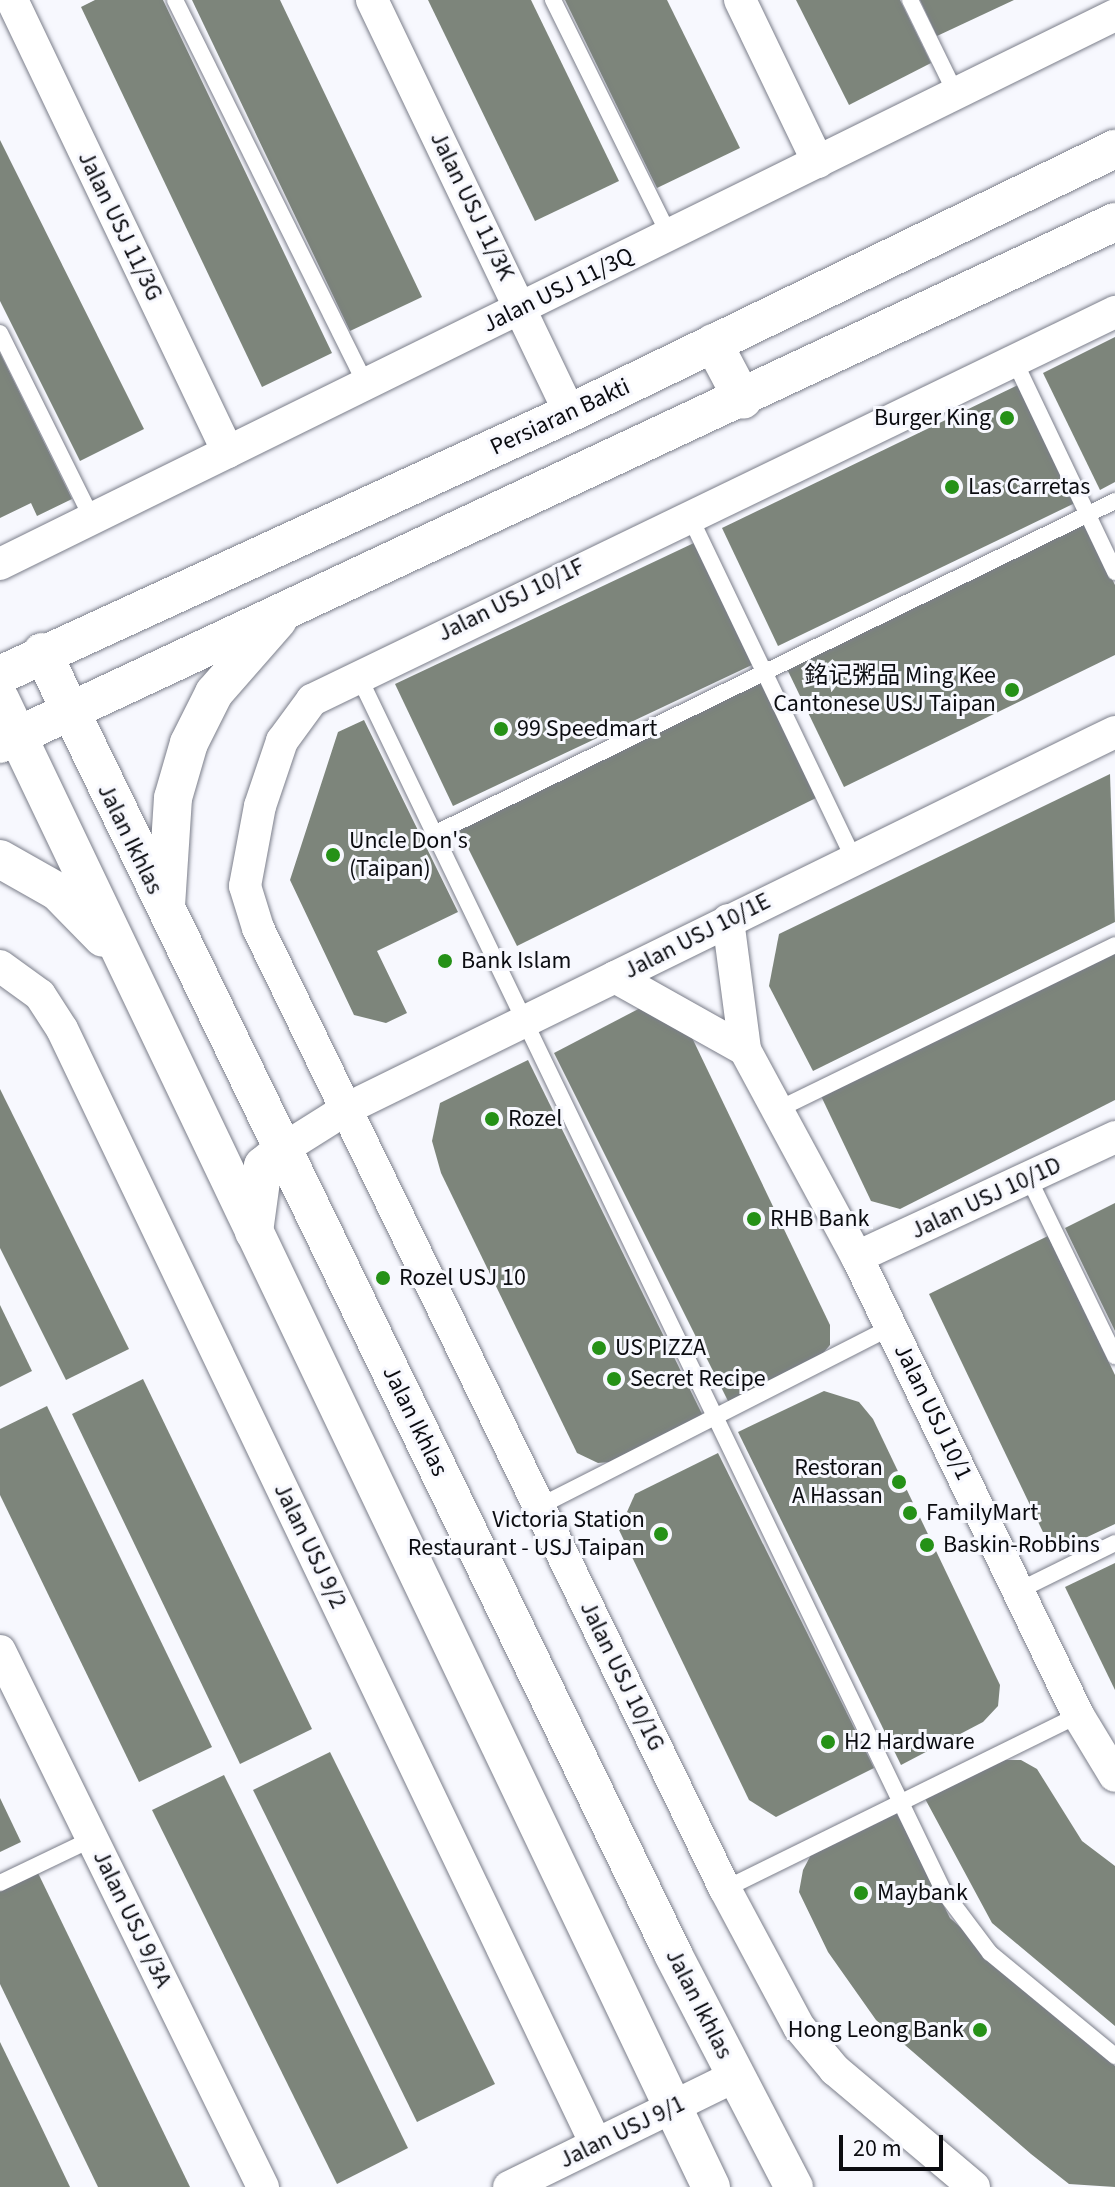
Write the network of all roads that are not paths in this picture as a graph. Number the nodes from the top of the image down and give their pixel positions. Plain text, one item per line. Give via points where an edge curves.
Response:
1 (12, 0) edge
2 (175, 0) edge
3 (372, 0) edge
4 (553, 0) edge
5 (740, 0) edge
6 (910, 0) edge
7 (1109, 11) edge
8 (956, 94) junction
9 (1115, 149) edge
10 (818, 162) junction
11 (1115, 222) edge
12 (669, 235) junction
13 (522, 308) junction
14 (1115, 312) edge
15 (0, 333) edge
16 (713, 343) junction
17 (1014, 360) junction
18 (366, 384) junction
19 (743, 400) junction
20 (570, 413) junction
21 (228, 452) junction
22 (1115, 501) edge
23 (689, 515) junction
24 (1087, 515) junction
25 (92, 518) junction
26 (0, 564) edge
27 (1115, 572) edge
28 (285, 612) junction
29 (42, 652) junction
30 (764, 671) junction
31 (357, 674) junction
32 (0, 675) edge
33 (0, 699) edge
34 (69, 710) junction
35 (1115, 732) edge
36 (8, 740) edge
37 (434, 834) junction
38 (853, 857) junction
39 (0, 859) edge
40 (166, 914) junction
41 (728, 920) junction
42 (1115, 945) edge
43 (127, 963) junction
44 (0, 966) edge
45 (615, 977) junction
46 (524, 1024) junction
47 (745, 1050) junction
48 (348, 1108) junction
49 (777, 1110) junction
50 (1115, 1137) edge
51 (283, 1149) junction
52 (1029, 1179) junction
53 (254, 1232) junction
54 (857, 1257) junction
55 (891, 1327) junction
56 (1115, 1356) edge
57 (716, 1418) junction
58 (540, 1506) junction
59 (1115, 1543) edge
60 (1020, 1590) junction
61 (0, 1651) edge
62 (1078, 1715) junction
63 (1115, 1776) edge
64 (899, 1801) junction
65 (92, 1839) junction
66 (0, 1883) edge
67 (725, 1889) junction
68 (1115, 2056) edge
69 (736, 2076) junction
70 (670, 2108) junction
71 (596, 2144) junction
72 (263, 2187) edge
73 (509, 2187) edge
74 (711, 2187) edge
75 (794, 2187) edge
76 (974, 2187) edge

1 - 21 street, Jalan USJ 11/3G
2 - 18 lane
3 - 13 street, Jalan USJ 11/3K
4 - 12 lane
5 - 10 street
6 - 8 lane
7 - 8 street, Jalan USJ 11/3Q
8 - 10 street, Jalan USJ 11/3Q
9 - 16 street, Persiaran Bakti
10 - 12 street, Jalan USJ 11/3Q
11 - 19 street
12 - 13 street, Jalan USJ 11/3Q
13 - 18 street, Jalan USJ 11/3Q
13 - 20 street, Jalan USJ 11/3K
14 - 17 street, Jalan USJ 10/1F
15 - 25 lane
16 - 19 street
16 - 20 street, Persiaran Bakti
17 - 23 street, Jalan USJ 10/1F
17 - 24 lane
18 - 21 street, Jalan USJ 11/3Q
19 - 28 street
20 - 29 street, Persiaran Bakti
21 - 25 street, Jalan USJ 11/3Q
22 - 24 lane
23 - 30 lane
23 - 31 street, Jalan USJ 10/1F
24 - 27 lane
24 - 30 lane
25 - 26 street, Jalan USJ 11/3Q
28 - 34 street
28 - 40 street via 214,693 189,743 173,798
29 - 32 street, Persiaran Bakti
29 - 34 street, Jalan Ikhlas
30 - 37 lane
30 - 38 lane
31 - 37 lane
31 - 48 street, Jalan USJ 10/1F via 312,700 282,741 260,806 245,886 258,928
33 - 36 street
34 - 36 street
34 - 40 street, Jalan Ikhlas
35 - 38 street, Jalan USJ 10/1E
36 - 43 street
37 - 46 lane
38 - 41 street, Jalan USJ 10/1E
39 - 43 street via 58,892
40 - 51 street, Jalan Ikhlas
41 - 45 street, Jalan USJ 10/1E
41 - 47 street, Jalan USJ 10/1
42 - 49 lane
43 - 53 street
44 - 71 street, Jalan USJ 9/2 via 40,995 62,1029
45 - 46 street, Jalan USJ 10/1E
45 - 47 street
46 - 48 street, Jalan USJ 10/1E
46 - 57 lane
47 - 49 street, Jalan USJ 10/1
48 - 51 street, Jalan USJ 10/1E
48 - 58 street, Jalan USJ 10/1G
49 - 54 street, Jalan USJ 10/1
50 - 52 street, Jalan USJ 10/1D
51 - 53 street via 263,1166
51 - 69 street, Jalan Ikhlas
52 - 54 street, Jalan USJ 10/1D
52 - 56 lane
53 - 70 street
54 - 55 street, Jalan USJ 10/1
55 - 57 lane
55 - 60 street, Jalan USJ 10/1
57 - 58 lane
57 - 64 lane
58 - 67 street, Jalan USJ 10/1G
59 - 60 lane
60 - 62 street, Jalan USJ 10/1
61 - 65 street, Jalan USJ 9/3A
62 - 63 street, Jalan USJ 10/1
62 - 64 lane
64 - 67 lane
64 - 68 lane via 963,1922 1024,1983
65 - 66 lane
65 - 72 street, Jalan USJ 9/3A
67 - 76 street, Jalan USJ 10/1G via 808,2038 835,2070
69 - 70 street, Jalan USJ 9/1
69 - 75 street, Jalan Ikhlas
70 - 71 street, Jalan USJ 9/1
70 - 74 street
71 - 73 street, Jalan USJ 9/1

